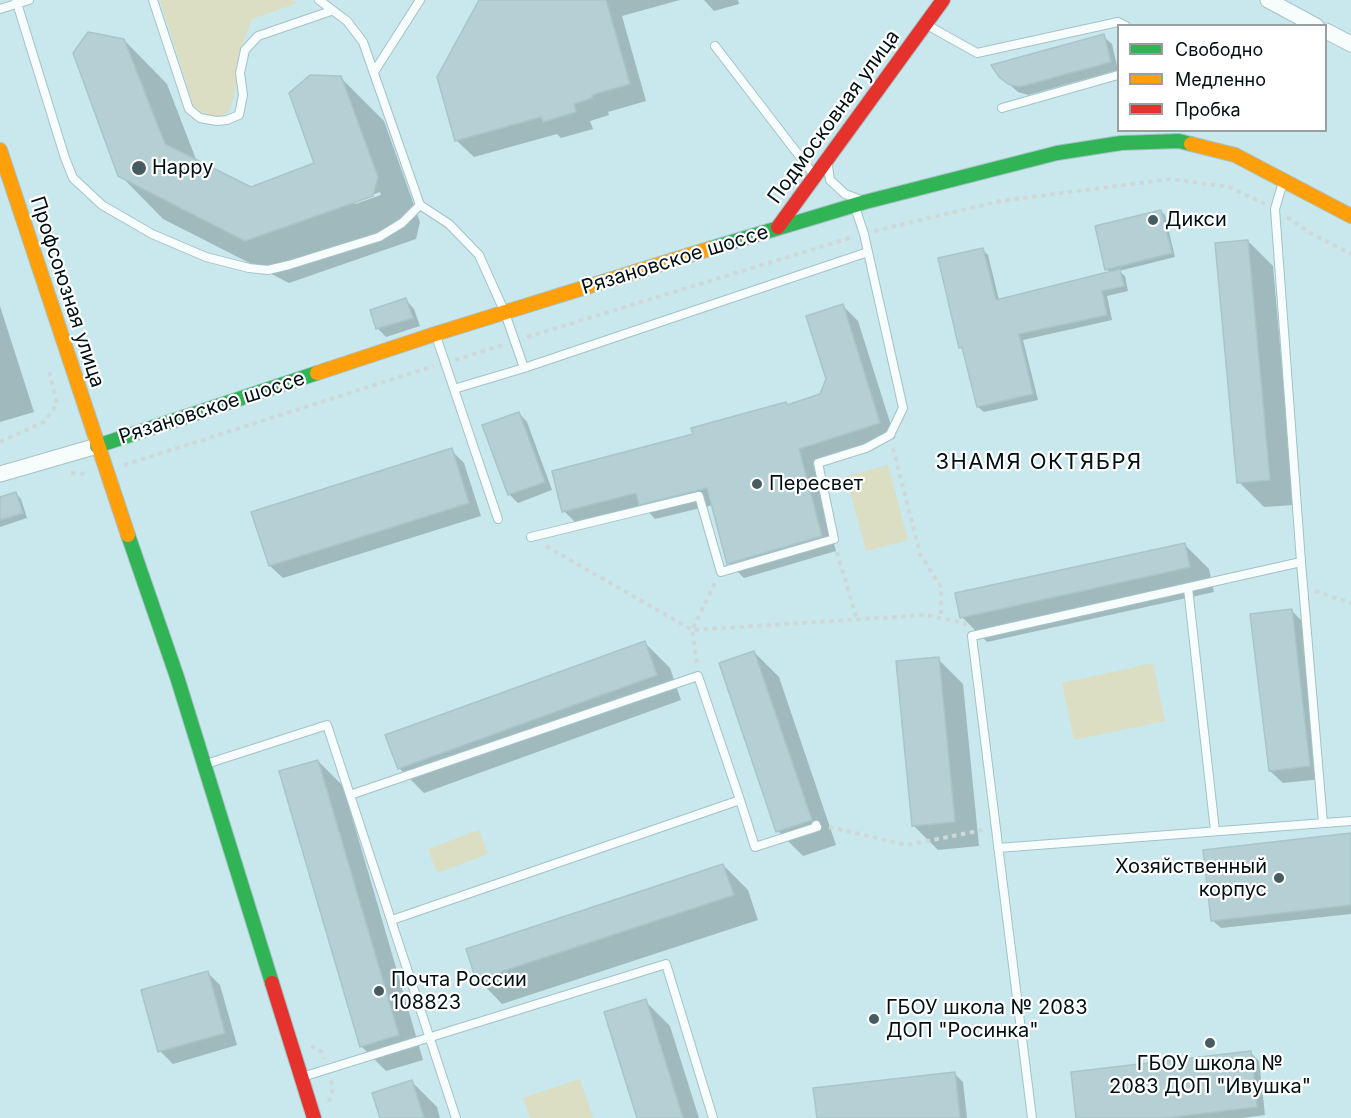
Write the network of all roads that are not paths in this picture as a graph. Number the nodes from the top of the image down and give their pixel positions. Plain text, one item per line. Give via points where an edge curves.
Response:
1 (29, 0) edge
2 (153, 0) edge
3 (319, 0) edge
4 (420, 0) edge
5 (943, 0) edge
6 (1268, 0) edge
7 (17, 2) edge
8 (0, 9) edge
9 (331, 11) junction
10 (926, 24) junction
11 (1122, 24) edge
12 (1312, 24) edge
13 (1327, 32) edge
14 (1351, 44) edge
15 (715, 46) dead end
16 (374, 72) junction
17 (1117, 76) edge
18 (1002, 108) dead end
19 (0, 150) edge
20 (827, 160) junction
21 (815, 176) junction
22 (1283, 180) junction
23 (860, 204) junction
24 (420, 205) junction
25 (1351, 216) edge
26 (778, 227) junction
27 (868, 252) junction
28 (505, 313) junction
29 (435, 334) junction
30 (524, 368) junction
31 (454, 389) junction
32 (97, 446) junction
33 (0, 474) edge
34 (498, 519) dead end
35 (531, 537) road end
36 (1301, 562) junction
37 (1188, 588) junction
38 (204, 764) junction
39 (350, 795) junction
40 (740, 800) junction
41 (1351, 820) edge
42 (1323, 823) junction
43 (816, 825) road end
44 (1215, 831) junction
45 (998, 848) junction
46 (392, 920) junction
47 (430, 1038) junction
48 (302, 1077) junction
49 (314, 1118) edge
50 (456, 1118) edge
51 (713, 1118) edge
52 (1032, 1118) edge

1 - 7 lane
2 - 9 lane via 189,109 200,118 217,121 239,115 245,50 258,36
3 - 9 lane
4 - 16 lane
5 - 10 main road, Подмосковная улица
6 - 12 street
7 - 8 lane
7 - 24 lane via 73,178 102,205 152,234 206,257 268,270 379,237 402,223
9 - 16 lane via 347,21 363,42
10 - 11 lane via 977,53
10 - 20 main road, Подмосковная улица
13 - 14 street
15 - 21 lane
16 - 24 lane
17 - 18 lane
19 - 32 main road, Профсоюзная улица
20 - 21 main road, Подмосковная улица
20 - 23 lane via 830,180
21 - 26 main road, Подмосковная улица
22 - 23 main road, Рязановское шоссе via 1235,154 1179,141 1121,143 1057,153
22 - 25 main road, Рязановское шоссе
22 - 36 lane via 1275,209
23 - 26 main road, Рязановское шоссе
23 - 27 lane
24 - 28 lane via 449,224 479,255
26 - 28 main road, Рязановское шоссе
27 - 30 lane
27 - 35 lane via 903,408 890,435 866,448 818,463 834,539 721,572 699,496
28 - 29 main road, Рязановское шоссе
28 - 30 lane
29 - 31 lane
29 - 32 main road, Рязановское шоссе
30 - 31 lane
31 - 34 lane
32 - 33 street, Рязановское шоссе
32 - 38 main road, Профсоюзная улица
36 - 37 lane
36 - 42 lane
37 - 44 lane
37 - 45 lane via 972,636
38 - 39 lane via 327,725
38 - 48 main road, Профсоюзная улица
39 - 40 lane via 698,676
39 - 46 lane
40 - 43 lane via 756,847
40 - 46 lane
41 - 42 lane
42 - 44 lane
44 - 45 lane
45 - 52 lane
46 - 47 lane
47 - 48 lane
47 - 50 lane
47 - 51 lane via 666,964
48 - 49 main road, Профсоюзная улица

